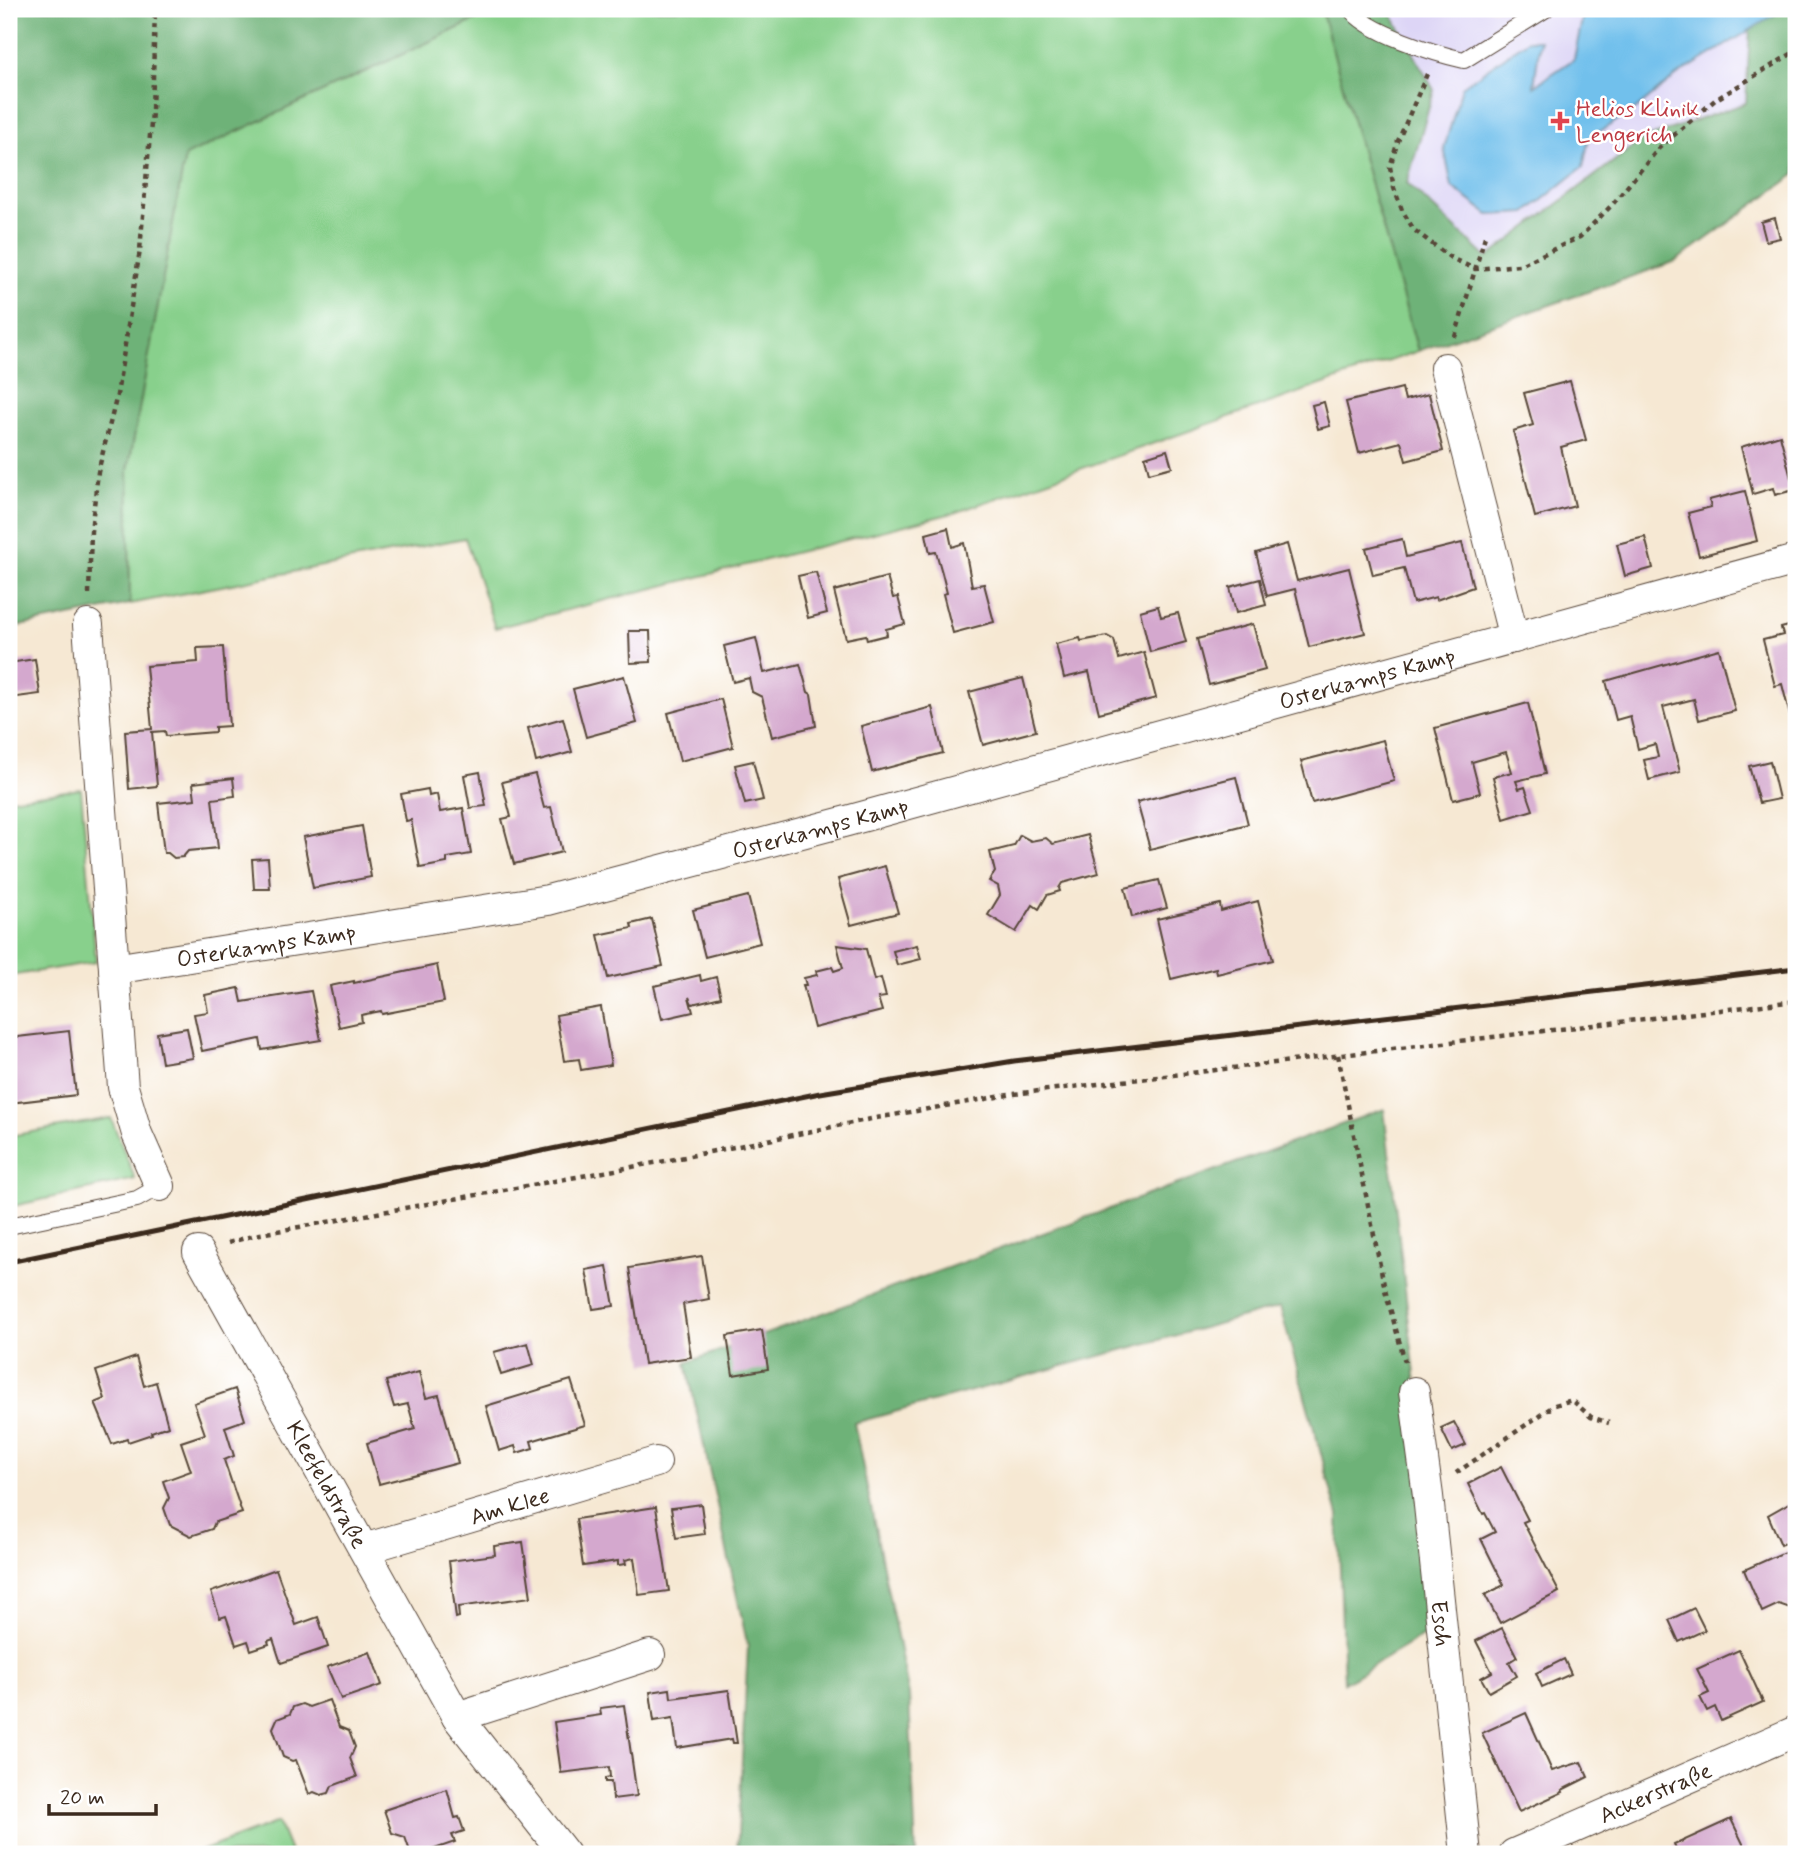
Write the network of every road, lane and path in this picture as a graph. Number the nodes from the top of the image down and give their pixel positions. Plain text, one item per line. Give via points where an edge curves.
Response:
1 (155, 9) edge
2 (1351, 9) edge
3 (1546, 9) edge
4 (1796, 51) edge
5 (1435, 54) junction
6 (1486, 233) dead end
7 (1475, 269) junction
8 (1445, 368) joint
9 (1796, 560) edge
10 (88, 625) joint
11 (1514, 638) junction
12 (114, 969) junction
13 (1796, 1002) edge
14 (1338, 1055) junction
15 (160, 1186) joint
16 (9, 1226) edge
17 (198, 1252) joint
18 (1413, 1392) joint
19 (1609, 1423) dead end
20 (656, 1462) dead end
21 (1428, 1496) junction
22 (364, 1549) junction
23 (650, 1655) dead end
24 (457, 1717) junction
25 (1796, 1731) edge
26 (565, 1854) edge
27 (1466, 1854) edge
28 (1514, 1854) edge

1 - 10 path via 140,250 117,396 97,472
2 - 5 lane via 1387,34
3 - 5 lane via 1464,60
4 - 7 path via 1715,100 1668,140 1580,237 1520,265
5 - 7 path via 1390,167 1402,210 1414,230 1451,258
6 - 7 path
7 - 8 path
8 - 11 street
9 - 11 street, Osterkamps Kamp
10 - 12 street
11 - 12 street, Osterkamps Kamp via 548,900
12 - 15 street via 122,1087
13 - 14 path
14 - 17 path via 1014,1094 255,1235
14 - 18 path via 1385,1290
15 - 16 lane via 137,1199
17 - 22 street, Kleefeldstraße
18 - 21 street, Esch
19 - 21 path via 1591,1417 1572,1400 1555,1405
20 - 22 street, Am Klee
21 - 27 street, Esch
22 - 24 street, Kleefeldstraße
23 - 24 street
24 - 26 street, Kleefeldstraße
25 - 28 street, Ackerstraße

